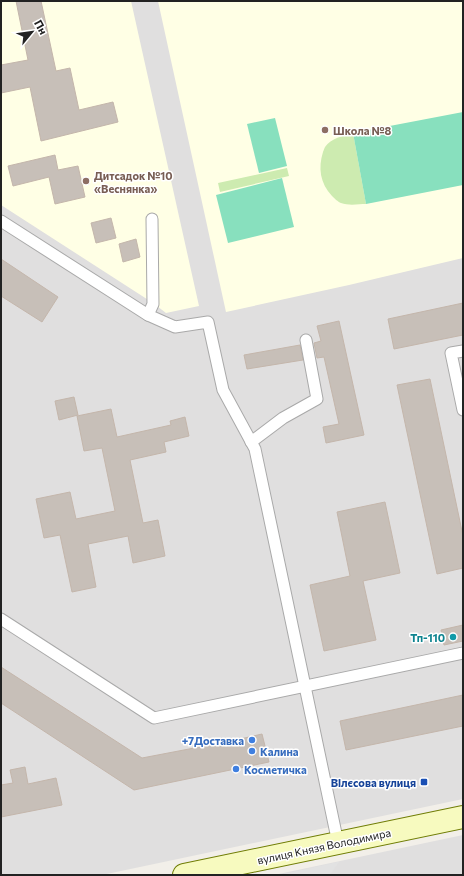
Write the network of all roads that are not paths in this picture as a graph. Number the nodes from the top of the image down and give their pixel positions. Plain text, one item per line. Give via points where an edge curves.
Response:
1 (152, 219) dead end
2 (1, 221) edge
3 (148, 315) junction
4 (306, 340) dead end
5 (463, 351) edge
6 (463, 410) edge
7 (251, 442) junction
8 (1, 619) edge
9 (463, 652) edge
10 (304, 686) junction
11 (463, 817) edge
12 (338, 843) junction
13 (184, 875) edge

1 - 3 lane via 153,304
2 - 3 lane
3 - 7 lane via 175,327 208,322 223,390
4 - 7 lane via 317,399 283,418
5 - 6 lane via 451,353
7 - 10 lane via 255,449
8 - 10 lane via 154,718
9 - 10 lane
10 - 12 lane
11 - 12 main road, вулиця Князя Володимира
12 - 13 main road, вулиця Князя Володимира

